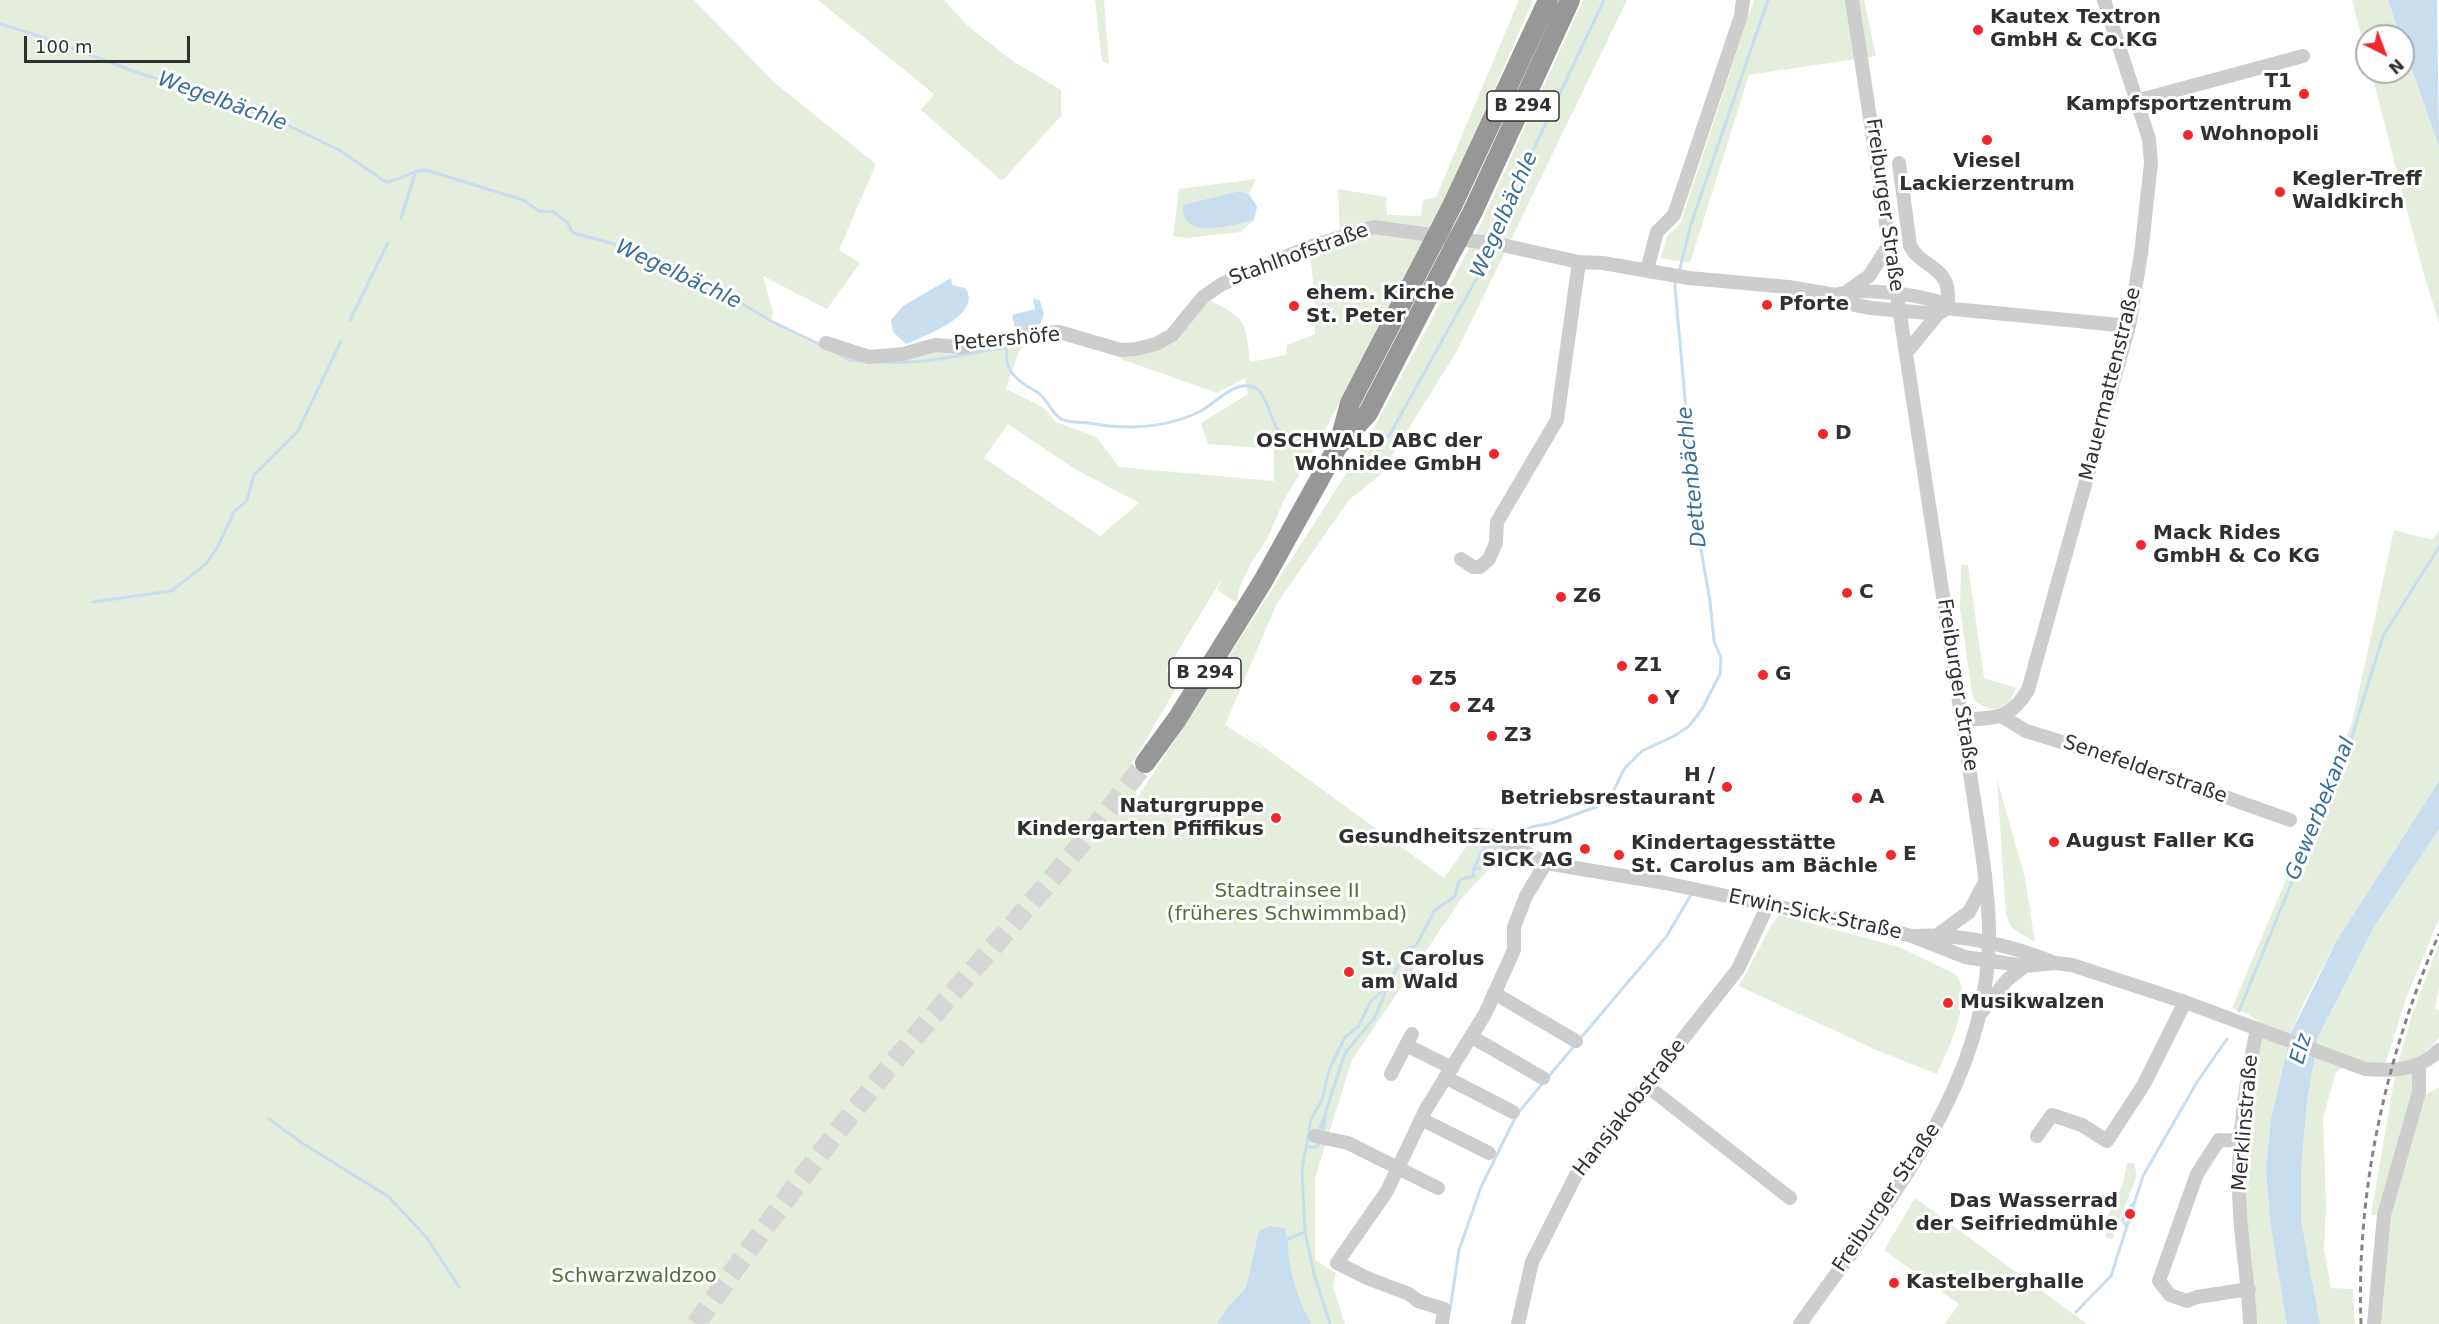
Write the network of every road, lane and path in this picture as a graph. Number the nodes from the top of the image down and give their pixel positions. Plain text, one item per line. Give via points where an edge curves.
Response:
1 (1548, 0) edge
2 (1570, 0) edge
3 (1743, 0) edge
4 (1852, 0) edge
5 (2104, 0) edge
6 (2303, 56) dead end
7 (2136, 101) junction
8 (1899, 164) dead end
9 (1889, 245) junction
10 (1579, 262) junction
11 (1647, 270) junction
12 (1843, 293) junction
13 (1897, 295) junction
14 (1203, 297) joint
15 (1899, 311) junction
16 (1943, 311) junction
17 (2129, 327) junction
18 (826, 344) dead end
19 (1906, 353) junction
20 (1338, 446) junction
21 (1461, 560) dead end
22 (2003, 717) junction
23 (1963, 720) junction
24 (1146, 763) tunnel mouth
25 (2290, 820) dead end
26 (1475, 834) dead end
27 (1546, 864) junction
28 (1985, 882) junction
29 (1768, 905) junction
30 (1939, 934) junction
31 (1912, 936) junction
32 (1988, 943) junction
33 (1988, 961) junction
34 (2055, 963) junction
35 (2025, 966) junction
36 (1494, 993) junction
37 (2185, 1002) junction
38 (1980, 1014) junction
39 (2263, 1031) junction
40 (1472, 1037) junction
41 (1576, 1041) dead end
42 (2439, 1050) edge
43 (2419, 1066) junction
44 (1449, 1073) junction
45 (1391, 1074) dead end
46 (1543, 1078) dead end
47 (1646, 1085) junction
48 (1513, 1112) dead end
49 (1421, 1119) junction
50 (1315, 1136) dead end
51 (2037, 1137) dead end
52 (2241, 1141) junction
53 (1489, 1153) dead end
54 (1400, 1167) junction
55 (1438, 1188) dead end
56 (1790, 1198) dead end
57 (2249, 1289) junction
58 (1442, 1324) edge
59 (1518, 1324) edge
60 (1800, 1324) edge
61 (2250, 1324) edge
62 (2374, 1324) edge

1 - 20 highway, B 294, bridge via 1453,204 1350,403
2 - 20 highway, B 294, bridge via 1473,211 1368,413
3 - 11 street via 1674,215 1657,232
4 - 9 street, Freiburger Straße
5 - 7 street, Mauermattenstraße
6 - 7 street
7 - 17 street, Mauermattenstraße via 2149,138 2151,163
8 - 16 street via 1910,245 1913,254 1946,281
9 - 12 street via 1869,276
9 - 13 street, Freiburger Straße
10 - 11 street, Stahlhofstraße
10 - 14 street, Stahlhofstraße via 1502,245 1374,227 1222,284
10 - 21 street via 1557,420 1497,522 1496,543 1489,559 1480,567
11 - 12 street, Stahlhofstraße via 1689,278
12 - 13 street, Stahlhofstraße
12 - 15 street, Stahlhofstraße via 1855,305
13 - 15 street, Freiburger Straße
13 - 16 street, Stahlhofstraße via 1938,302
14 - 18 street, Petershöfe via 1172,335 1136,349 1121,350 1059,332 962,346 935,345 903,354 869,357
15 - 16 street, Stahlhofstraße
15 - 19 street, Freiburger Straße
16 - 17 street
16 - 19 street
17 - 22 street, Mauermattenstraße via 2028,690 2013,711
19 - 23 street, Freiburger Straße
20 - 24 highway, B 294 via 1263,581
22 - 23 street
22 - 25 street, Senefelderstraße via 2026,731
23 - 28 street, Freiburger Straße
26 - 27 street, Erwin-Sick-Straße via 1493,836
27 - 29 street, Erwin-Sick-Straße via 1668,883
27 - 36 street via 1526,896 1514,927 1514,950
28 - 30 street via 1970,912
28 - 32 street, Freiburger Straße
29 - 31 street, Erwin-Sick-Straße
29 - 47 street, Hansjakobstraße via 1738,969
30 - 31 street, Erwin-Sick-Straße
30 - 32 street, Erwin-Sick-Straße
31 - 33 street, Erwin-Sick-Straße via 1950,952
32 - 33 street, Freiburger Straße
32 - 34 street, Erwin-Sick-Straße via 2007,945
33 - 35 street, Erwin-Sick-Straße
33 - 38 street, Freiburger Straße
34 - 35 street, Erwin-Sick-Straße
34 - 37 street via 2106,975
35 - 38 street via 2007,980
36 - 40 street
36 - 41 street
37 - 39 street
37 - 51 street via 2144,1084 2107,1141 2082,1125 2052,1115
38 - 60 street, Freiburger Straße via 1965,1066 1929,1141
39 - 43 street via 2365,1069
39 - 52 street, Merklinstraße via 2247,1076
40 - 44 street
40 - 46 street
42 - 43 street
43 - 62 street via 2420,1092 2384,1215
44 - 45 street via 1409,1040
44 - 48 street
44 - 49 street
47 - 56 street
47 - 59 street, Hansjakobstraße via 1576,1175 1552,1217 1532,1262
49 - 53 street
49 - 54 street
50 - 54 street via 1348,1143
52 - 57 street, Merklinstraße via 2240,1214
52 - 57 street via 2219,1140 2196,1174 2159,1281 2170,1294 2187,1301
54 - 55 street
54 - 58 street via 1337,1263 1444,1310
57 - 61 street, Merklinstraße

